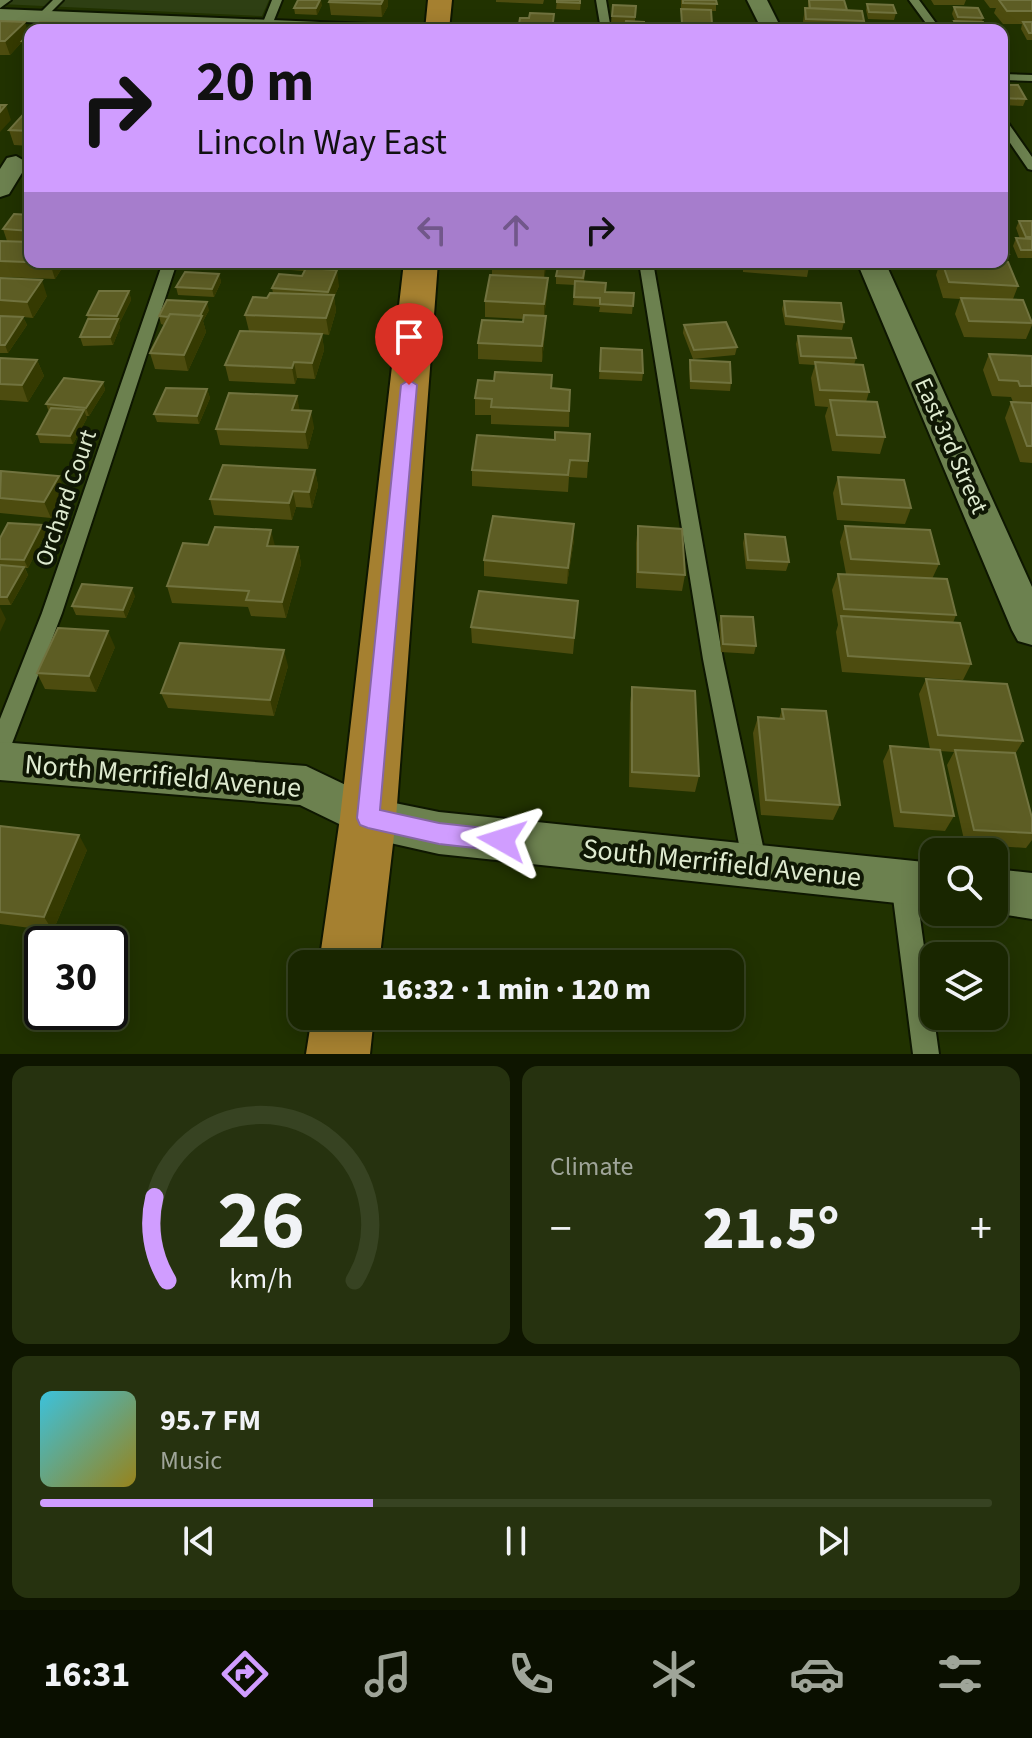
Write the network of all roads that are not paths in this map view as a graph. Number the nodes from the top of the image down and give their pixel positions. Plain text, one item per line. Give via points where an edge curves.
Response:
1 (6, 0) edge
2 (58, 0) edge
3 (277, 0) edge
4 (440, 0) edge
5 (601, 0) edge
6 (757, 0) edge
7 (914, 0) edge
8 (0, 5) edge
9 (0, 15) edge
10 (42, 16) junction
11 (191, 24) edge
12 (267, 24) edge
13 (438, 24) edge
14 (605, 24) edge
15 (769, 24) edge
16 (932, 24) edge
17 (1008, 77) edge
18 (1032, 78) edge
19 (1008, 131) edge
20 (15, 163) edge
21 (1032, 166) edge
22 (0, 189) edge
23 (168, 268) edge
24 (420, 268) edge
25 (647, 268) edge
26 (874, 268) edge
27 (1032, 630) edge
28 (0, 746) edge
29 (0, 761) edge
30 (368, 818) junction
31 (756, 868) junction
32 (919, 883) edge
33 (1008, 893) edge
34 (1032, 896) edge
35 (351, 950) edge
36 (341, 1030) edge
37 (338, 1054) edge
38 (926, 1054) edge

1 - 8 lane
2 - 10 lane
3 - 12 lane
4 - 13 main road
5 - 14 lane
6 - 15 street
7 - 16 lane
9 - 10 street
10 - 11 street
17 - 18 lane
19 - 21 lane
20 - 22 street
23 - 28 lane, Orchard Court via 52,613
24 - 30 main road
25 - 31 lane via 713,659
26 - 27 street, East 3rd Street
29 - 30 street, North Merrifield Avenue via 306,786
30 - 31 street, South Merrifield Avenue via 439,833
30 - 35 main road
31 - 32 street, South Merrifield Avenue
32 - 38 lane
33 - 34 street
36 - 37 main road

